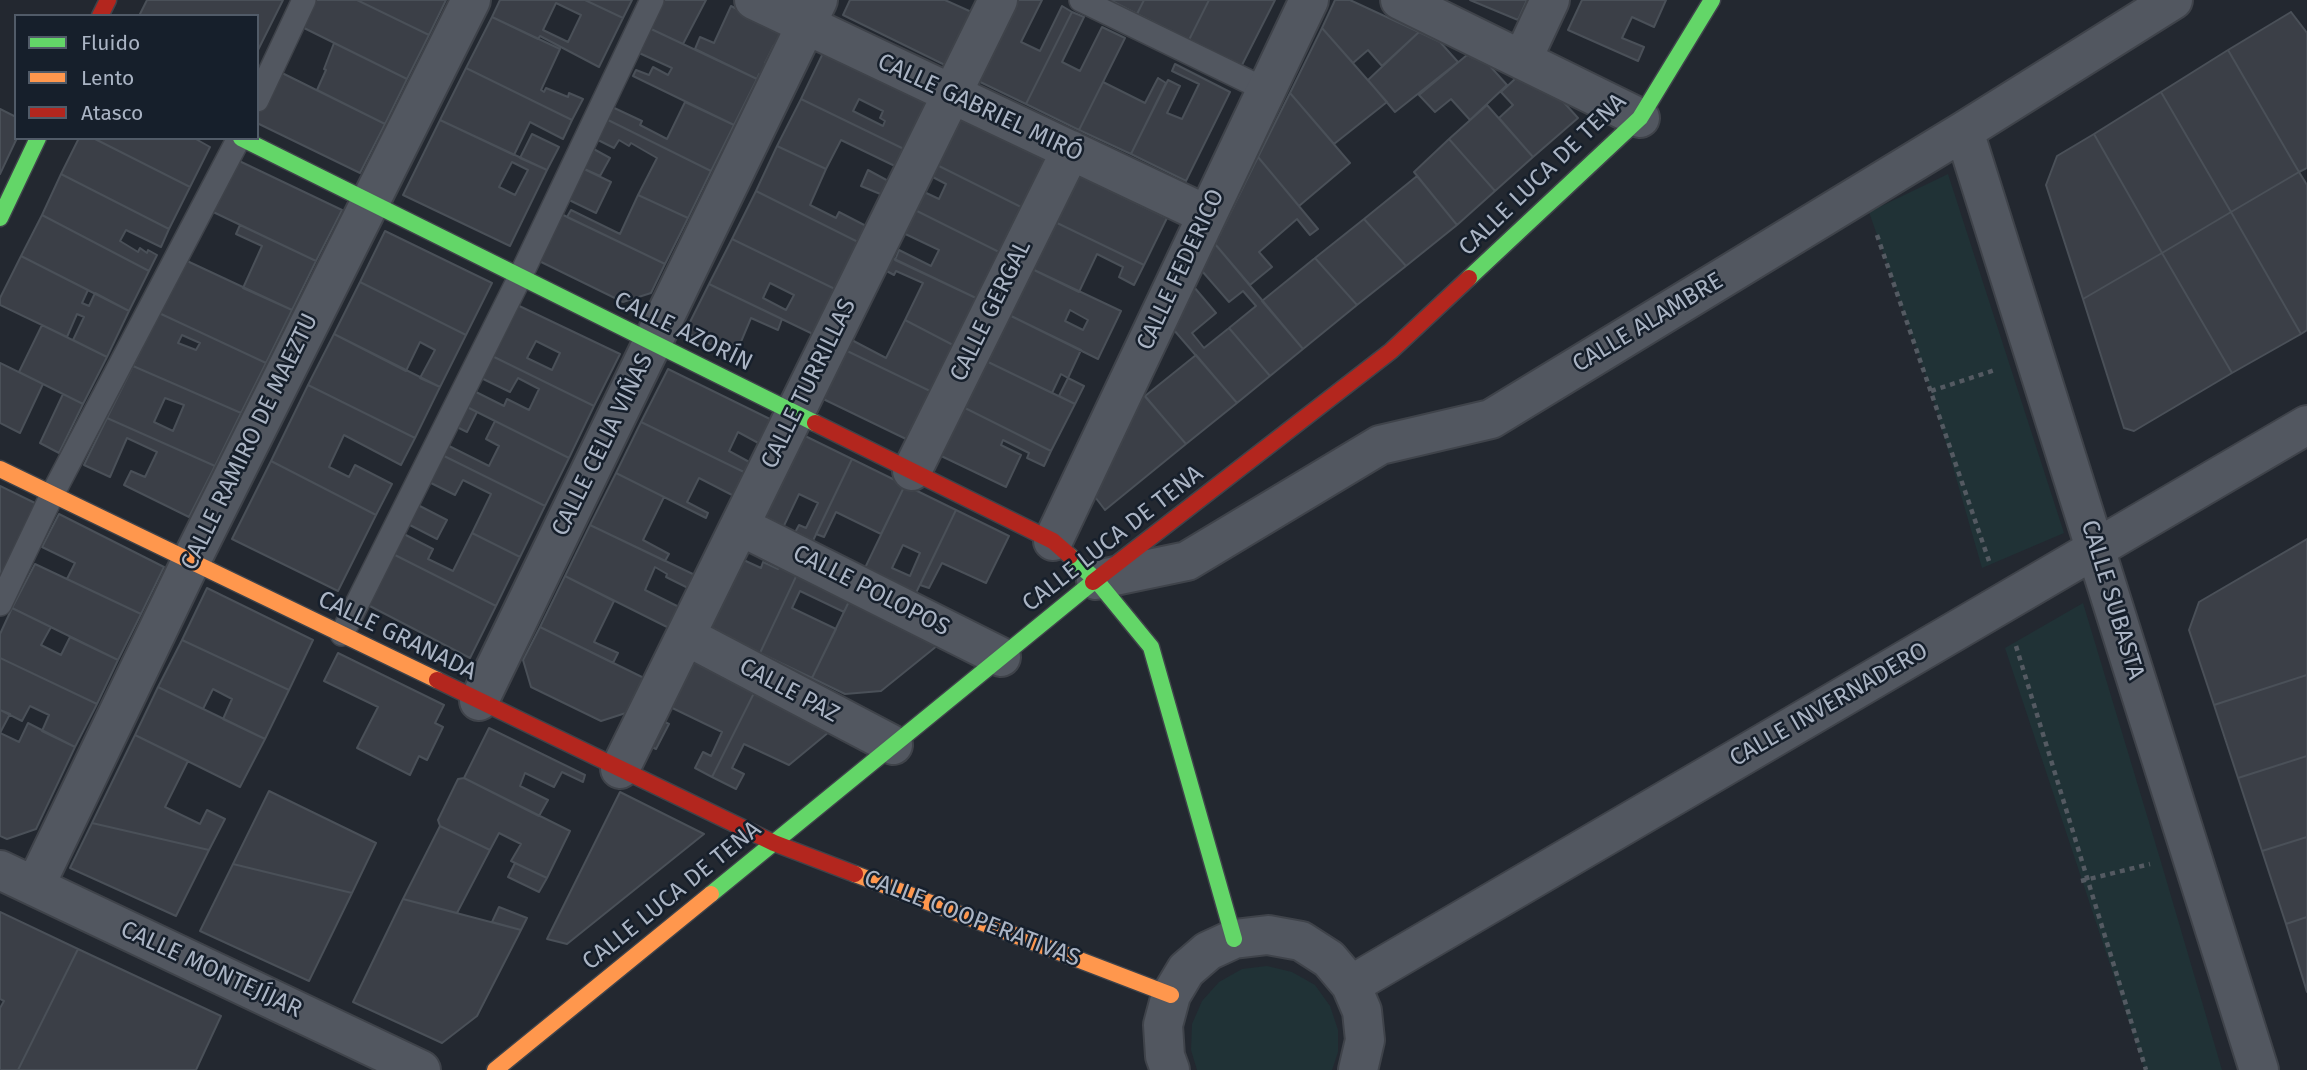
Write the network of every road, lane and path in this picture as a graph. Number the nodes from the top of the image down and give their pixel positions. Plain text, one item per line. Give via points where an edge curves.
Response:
1 (304, 0) edge
2 (471, 0) edge
3 (652, 0) edge
4 (754, 0) edge
5 (998, 0) edge
6 (1081, 0) edge
7 (1309, 0) edge
8 (1400, 0) edge
9 (1550, 0) edge
10 (1712, 0) edge
11 (2173, 0) edge
12 (812, 12) edge
13 (1522, 60) junction
14 (1266, 90) junction
15 (951, 94) junction
16 (259, 96) edge
17 (1640, 118) junction
18 (1964, 131) junction
19 (37, 140) edge
20 (239, 140) edge
21 (244, 140) edge
22 (1071, 150) junction
23 (1863, 192) junction
24 (370, 202) junction
25 (1207, 215) junction
26 (0, 218) edge
27 (520, 277) junction
28 (653, 342) junction
29 (1996, 369) dead end
30 (1931, 391) junction
31 (795, 413) junction
32 (2307, 425) edge
33 (0, 469) edge
34 (912, 471) junction
35 (52, 495) junction
36 (740, 526) junction
37 (1053, 541) junction
38 (2096, 549) junction
39 (191, 562) junction
40 (1096, 580) junction
41 (2003, 603) junction
42 (0, 604) edge
43 (342, 634) junction
44 (686, 636) junction
45 (1002, 657) junction
46 (479, 701) junction
47 (893, 745) junction
48 (620, 769) junction
49 (774, 843) junction
50 (2191, 854) junction
51 (0, 870) edge
52 (2088, 880) junction
53 (2081, 881) dead end
54 (35, 886) junction
55 (1234, 939) junction
56 (1351, 985) junction
57 (1171, 995) junction
58 (1360, 1069) edge
59 (421, 1070) edge
60 (495, 1070) edge
61 (1170, 1070) edge
62 (2146, 1070) edge
63 (2259, 1070) edge

1 - 16 lane
2 - 24 street, CALLE RAMIRO DE MAEZTU
3 - 27 lane
4 - 12 street, CALLE GABRIEL MIRÓ
5 - 15 street, CALLE TURRILLAS
6 - 14 lane
7 - 14 street, CALLE FEDERICO
8 - 13 street
9 - 13 street
10 - 17 street, CALLE LUCA DE TENA
11 - 18 street, CALLE ALAMBRE
12 - 15 street, CALLE GABRIEL MIRÓ
12 - 28 street, CALLE CELIA VIÑAS
13 - 17 street
14 - 25 street, CALLE FEDERICO
15 - 22 street, CALLE GABRIEL MIRÓ
15 - 31 street, CALLE TURRILLAS
17 - 40 street, CALLE LUCA DE TENA via 1391,351
18 - 23 street, CALLE ALAMBRE
18 - 38 street, CALLE SUBASTA
19 - 26 street
20 - 35 lane
21 - 24 street, CALLE AZORÍN
22 - 25 street, CALLE GABRIEL MIRÓ
22 - 34 street, CALLE GERGAL
23 - 30 path
23 - 40 street, CALLE ALAMBRE via 1490,419 1380,445 1187,561
24 - 27 street, CALLE AZORÍN
24 - 39 street, CALLE RAMIRO DE MAEZTU
25 - 37 street, CALLE FEDERICO
27 - 28 street, CALLE AZORÍN
27 - 43 lane
28 - 31 street, CALLE AZORÍN
28 - 46 street, CALLE CELIA VIÑAS
29 - 30 path
30 - 41 path
31 - 34 street, CALLE AZORÍN
31 - 36 street, CALLE TURRILLAS
32 - 38 street, CALLE INVERNADERO
33 - 35 street, CALLE GRANADA
34 - 37 street, CALLE AZORÍN
35 - 39 street, CALLE GRANADA
35 - 42 lane
36 - 44 street, CALLE TURRILLAS
36 - 45 street, CALLE POLOPOS
37 - 40 street, CALLE AZORÍN
38 - 41 street, CALLE INVERNADERO
38 - 50 street, CALLE SUBASTA
39 - 43 street, CALLE GRANADA
39 - 54 street, CALLE RAMIRO DE MAEZTU
40 - 45 street, CALLE LUCA DE TENA
40 - 55 street, CALLE AZORÍN via 1151,647
41 - 52 path
41 - 56 street, CALLE INVERNADERO
43 - 46 street, CALLE GRANADA
44 - 47 street, CALLE PAZ
44 - 48 street, CALLE TURRILLAS
45 - 47 street, CALLE LUCA DE TENA
46 - 48 street, CALLE GRANADA
47 - 49 street, CALLE LUCA DE TENA
48 - 49 street, CALLE GRANADA
49 - 57 street, CALLE COOPERATIVAS
49 - 60 street, CALLE LUCA DE TENA
50 - 52 path
50 - 63 street, CALLE SUBASTA
51 - 54 street, CALLE MONTEJÍJAR
52 - 53 path
52 - 62 path
54 - 59 street, CALLE MONTEJÍJAR
55 - 56 street via 1268,935 1301,941 1329,959
55 - 57 street via 1208,951 1186,970
56 - 58 street via 1362,1011
57 - 61 street via 1163,1025

